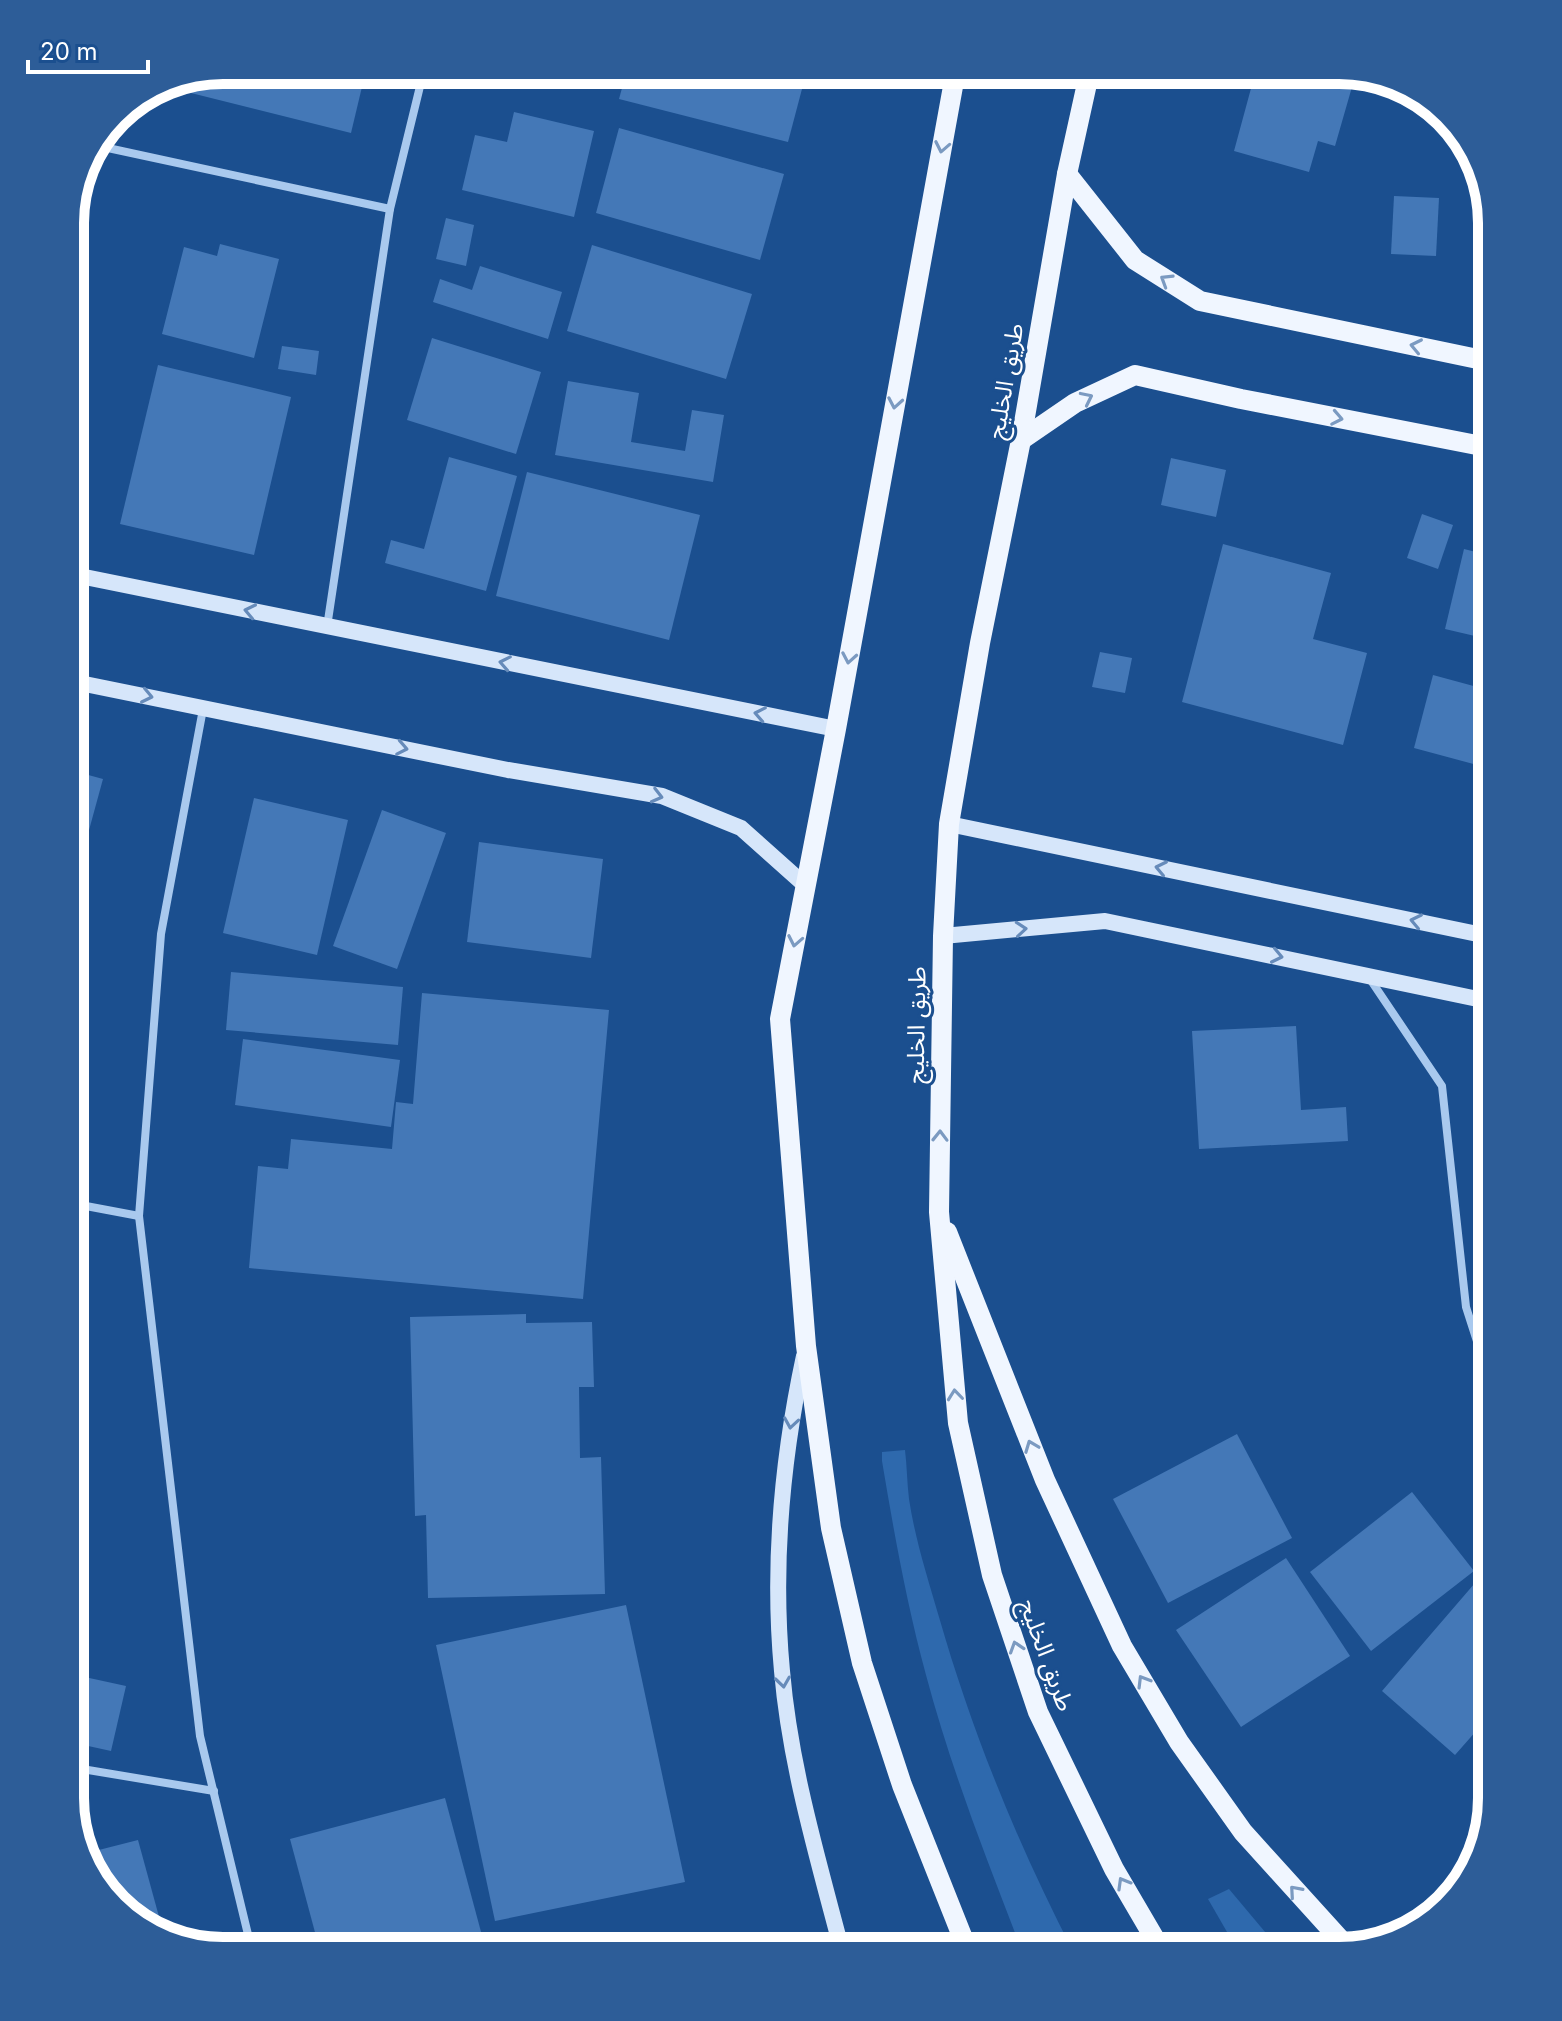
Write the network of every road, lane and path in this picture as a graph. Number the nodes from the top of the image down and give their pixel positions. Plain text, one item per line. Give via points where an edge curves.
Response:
1 (421, 84) edge
2 (953, 84) edge
3 (1087, 84) edge
4 (107, 148) edge
5 (1067, 174) junction
6 (390, 209) junction
7 (1478, 359) edge
8 (1021, 440) junction
9 (1478, 445) edge
10 (84, 577) edge
11 (327, 627) junction
12 (84, 684) edge
13 (203, 708) junction
14 (836, 729) junction
15 (949, 824) junction
16 (806, 886) junction
17 (1478, 934) edge
18 (943, 936) junction
19 (1368, 975) junction
20 (1478, 999) edge
21 (84, 1206) edge
22 (939, 1212) junction
23 (139, 1216) junction
24 (1478, 1341) edge
25 (806, 1346) junction
26 (84, 1769) edge
27 (214, 1791) junction
28 (249, 1937) edge
29 (838, 1937) edge
30 (962, 1937) edge
31 (1154, 1937) edge
32 (1338, 1937) edge

1 - 6 street
2 -> 14 main road
3 - 5 main road, طريق الخليج
4 - 6 street
7 -> 5 main road via 1200,301 1135,260
5 - 8 main road, طريق الخليج
6 - 11 street
8 -> 9 main road via 1075,403 1135,375
8 - 15 main road, طريق الخليج
11 -> 10 street
14 -> 11 street
12 -> 13 street
13 -> 16 street via 662,796 741,828
13 - 23 street via 161,934
14 - 16 main road
17 -> 15 street
15 - 18 main road, طريق الخليج
16 -> 25 main road via 780,1019
18 -> 19 street via 1105,921
22 -> 18 main road, طريق الخليج
19 - 20 street
19 - 24 street via 1442,1086 1466,1307
21 - 23 street
31 -> 22 main road, طريق الخليج via 1114,1869 1038,1712 992,1575 958,1423
32 -> 22 main road via 1243,1832 1179,1742 1122,1646 1045,1480
23 - 27 street via 200,1736
25 -> 29 street via 781,1491 782,1671 808,1824
25 - 30 main road via 831,1528 862,1663 902,1785
26 - 27 street
27 - 28 street

